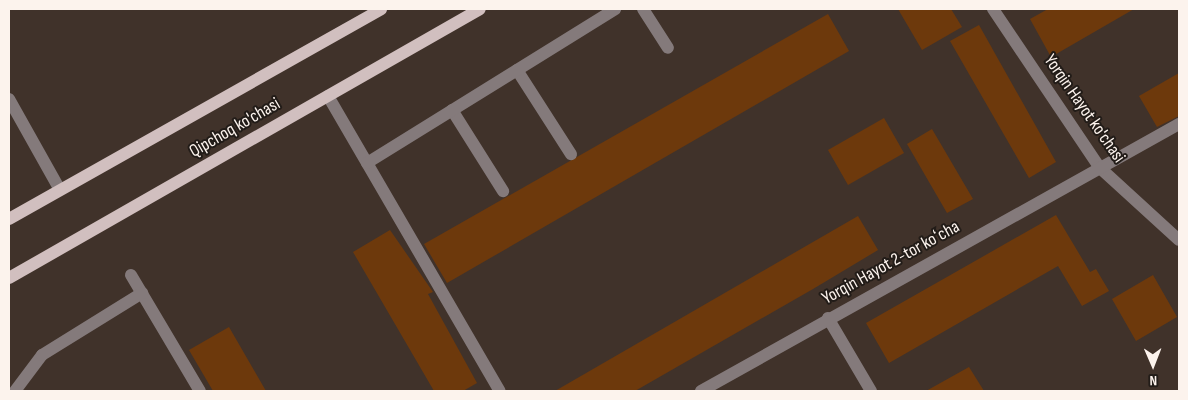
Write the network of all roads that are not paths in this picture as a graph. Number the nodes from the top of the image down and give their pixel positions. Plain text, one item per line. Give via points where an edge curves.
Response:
1 (381, 9) edge
2 (480, 9) edge
3 (615, 9) edge
4 (643, 9) edge
5 (993, 9) edge
6 (668, 48) dead end
7 (516, 70) junction
8 (328, 96) junction
9 (9, 100) edge
10 (452, 110) junction
11 (1179, 124) edge
12 (571, 154) dead end
13 (367, 163) junction
14 (1099, 167) junction
15 (60, 190) junction
16 (502, 191) dead end
17 (9, 219) edge
18 (1179, 240) edge
19 (132, 275) dead end
20 (9, 278) edge
21 (142, 293) junction
22 (828, 318) junction
23 (16, 391) edge
24 (200, 391) edge
25 (500, 391) edge
26 (701, 391) edge
27 (871, 391) edge

1 - 15 main road, Qipchoq ko'chasi
2 - 8 main road, Qipchoq ko'chasi
3 - 7 street
4 - 6 street
5 - 14 street, Yorqin Hayot ko'chasi
7 - 10 street
7 - 12 street
8 - 13 street
8 - 20 main road, Qipchoq ko'chasi
9 - 15 street
10 - 13 street
10 - 16 street
11 - 14 street, Yorqin Hayot 2-tor koʻcha
13 - 25 street
14 - 18 street, Yorqin Hayot ko'chasi
14 - 22 street, Yorqin Hayot 2-tor koʻcha
15 - 17 main road, Qipchoq ko'chasi
19 - 21 street
21 - 23 street via 42,355
21 - 24 street
22 - 26 street, Yorqin Hayot 2-tor koʻcha
22 - 27 street

